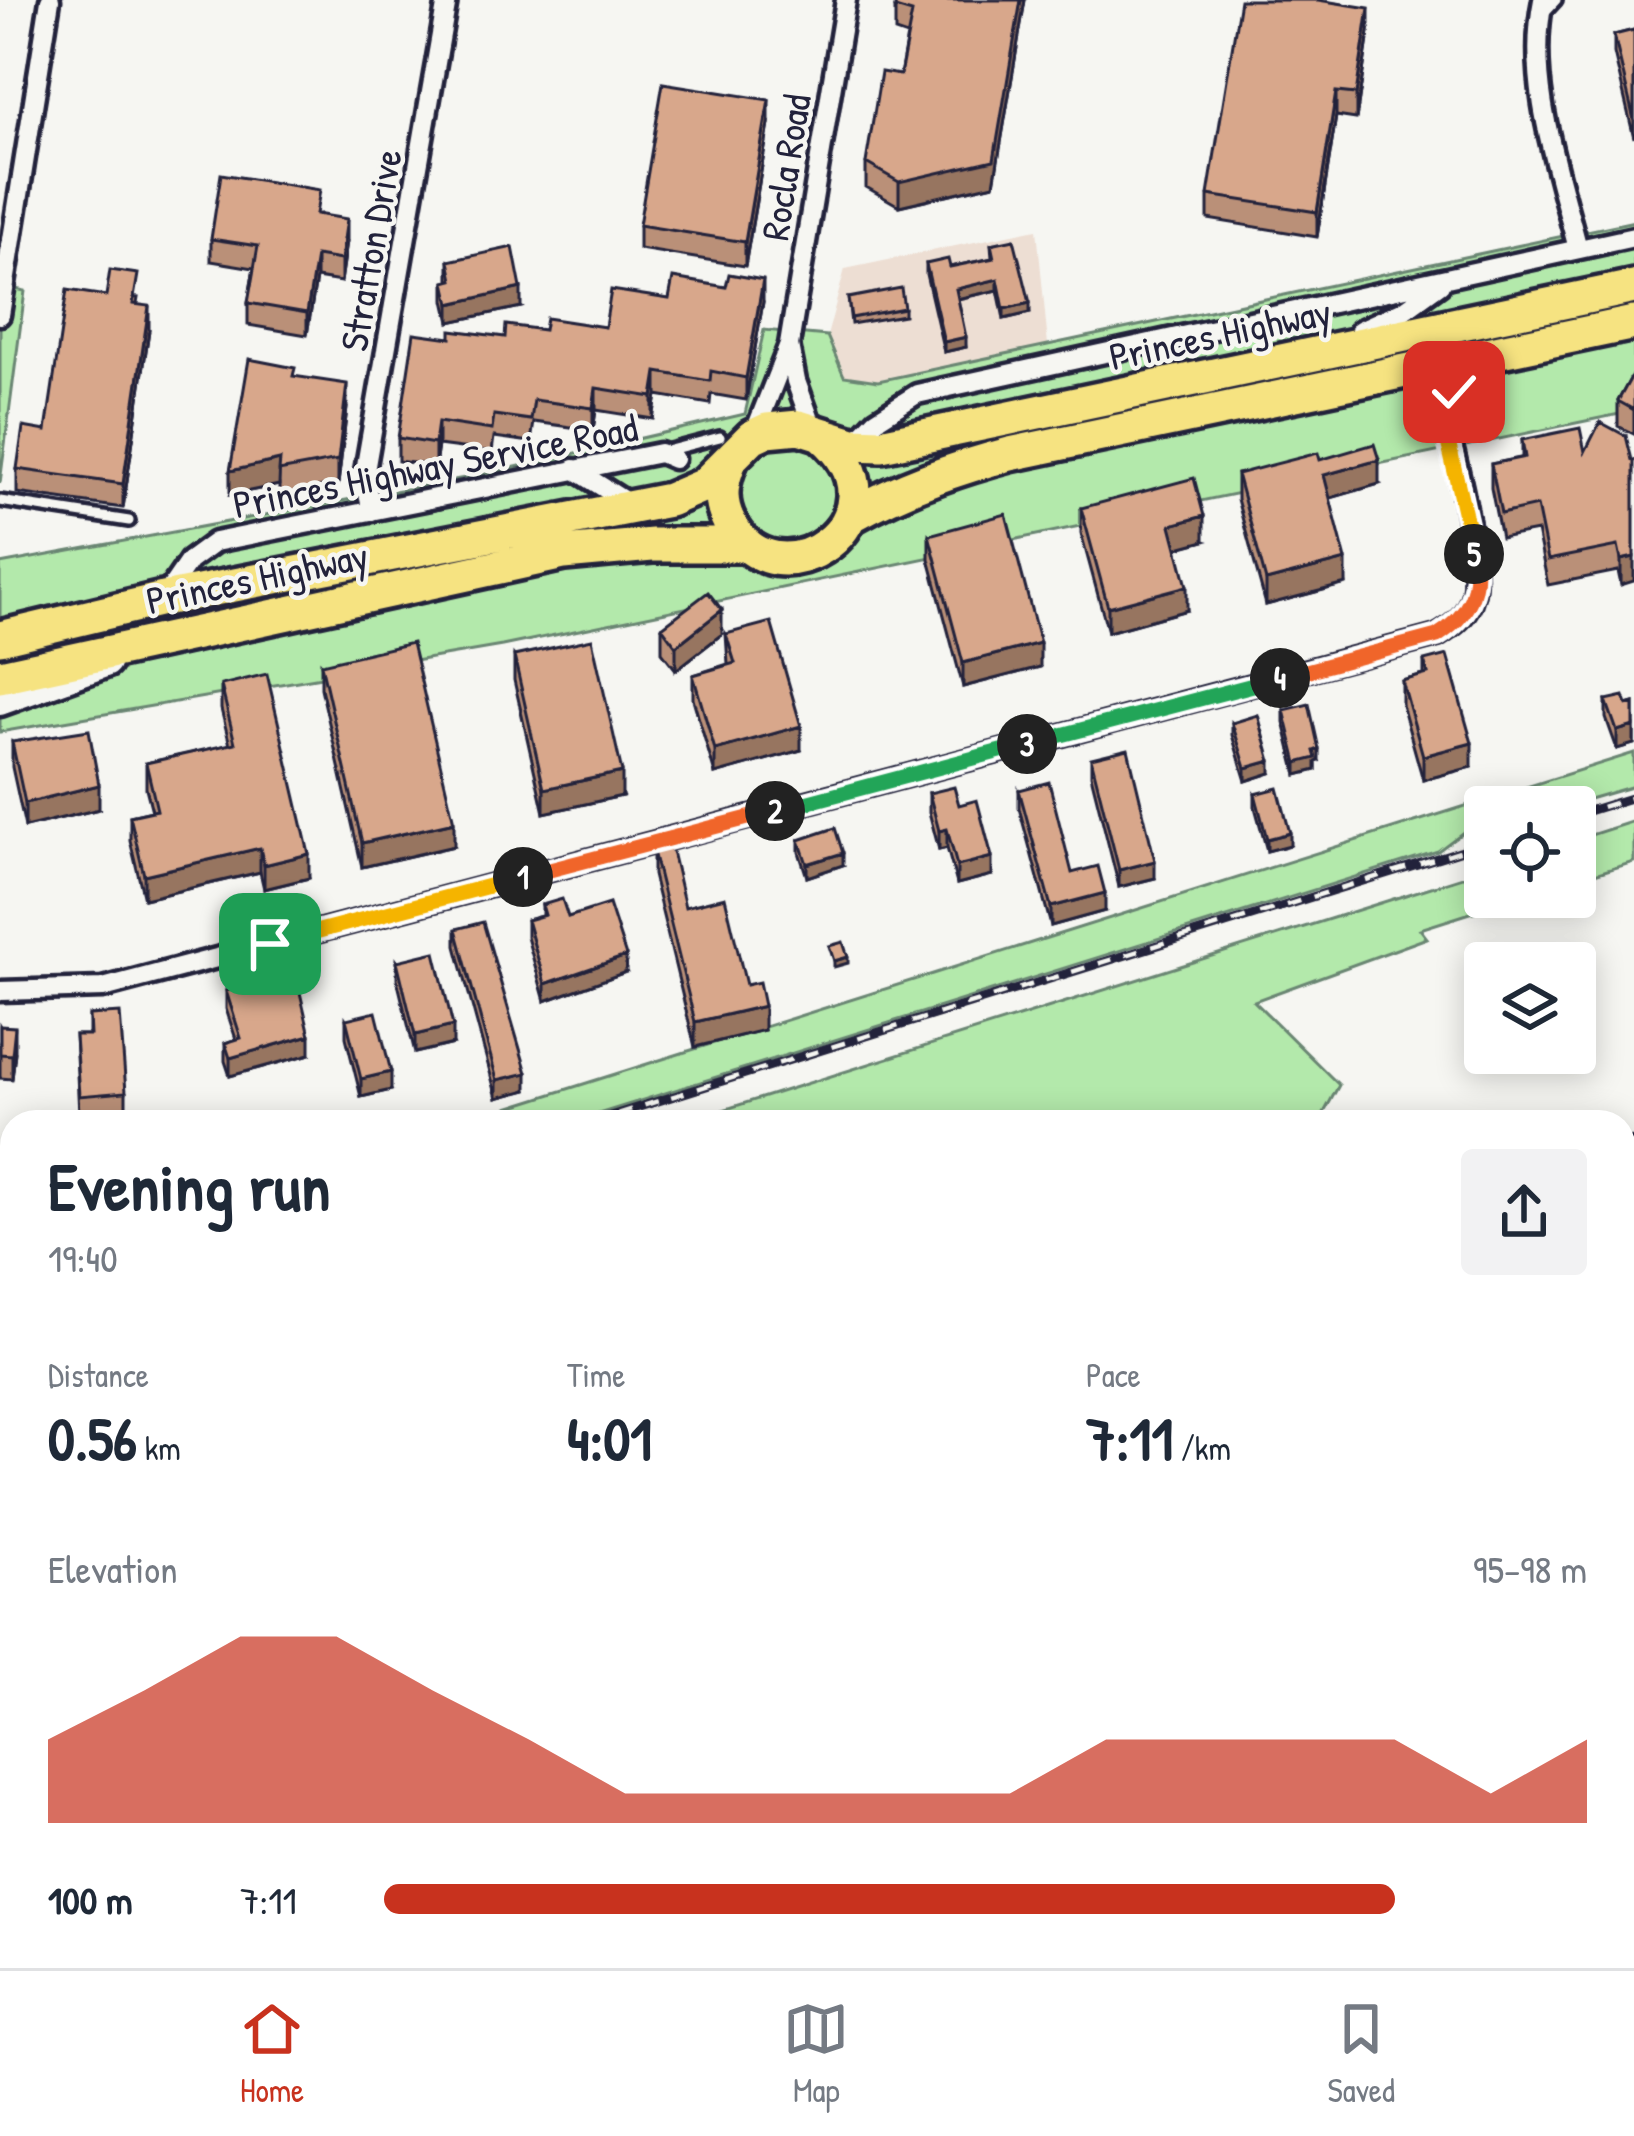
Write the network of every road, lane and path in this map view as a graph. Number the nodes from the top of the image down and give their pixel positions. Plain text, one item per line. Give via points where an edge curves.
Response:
1 (50, 0) edge
2 (447, 0) edge
3 (846, 0) edge
4 (1556, 0) edge
5 (1541, 9) edge
6 (1634, 237) edge
7 (1578, 249) junction
8 (1461, 275) junction
9 (1634, 287) edge
10 (0, 314) edge
11 (1634, 323) edge
12 (1588, 333) junction
13 (789, 345) junction
14 (1411, 372) junction
15 (1220, 376) junction
16 (1442, 416) junction
17 (830, 437) junction
18 (735, 444) junction
19 (667, 456) joint
20 (574, 469) junction
21 (0, 501) edge
22 (633, 507) junction
23 (372, 511) junction
24 (850, 517) junction
25 (129, 520) dead end
26 (747, 545) junction
27 (164, 599) junction
28 (0, 616) edge
29 (259, 619) junction
30 (37, 628) junction
31 (0, 638) edge
32 (141, 645) junction
33 (0, 676) edge
34 (0, 703) edge
35 (0, 991) edge

1 - 10 street
2 - 23 street, Stratton Drive via 364,477
3 - 13 street, Rocla Road
4 - 5 lane
5 - 7 street via 1546,121
6 - 7 street
7 - 8 street
8 - 15 street via 1374,326 1275,350
8 - 17 street via 917,394
9 - 15 highway, Princes Highway
11 - 12 highway, Princes Highway
12 - 14 highway, Princes Highway
12 - 16 street via 1549,354 1478,370 1460,381
13 - 17 street, Rocla Road via 796,382
13 - 18 street, Rocla Road
14 - 16 street via 1431,387
14 - 24 highway, Princes Highway via 1010,454 892,492
15 - 17 highway, Princes Highway via 881,445
16 - 35 street via 1478,572 1459,622 1437,636 104,988
17 - 18 highway, Princes Highway via 783,426
17 - 24 highway via 851,471
18 - 19 lane
18 - 22 highway, Princes Highway via 704,485
18 - 26 highway via 721,494
19 - 20 street, Princes Highway Service Road
20 - 22 street
20 - 23 street, Princes Highway Service Road
21 - 25 lane
22 - 27 highway, Princes Highway
23 - 27 street, Princes Highway Service Road via 214,542 189,561
24 - 26 highway, Princes Highway via 830,545 797,559
26 - 29 highway, Princes Highway via 563,553
27 - 29 highway via 173,616 193,621
27 - 30 highway, Princes Highway
28 - 30 street
29 - 32 highway, Princes Highway
30 - 31 highway, Princes Highway
32 - 33 highway, Princes Highway
32 - 34 street via 97,671

